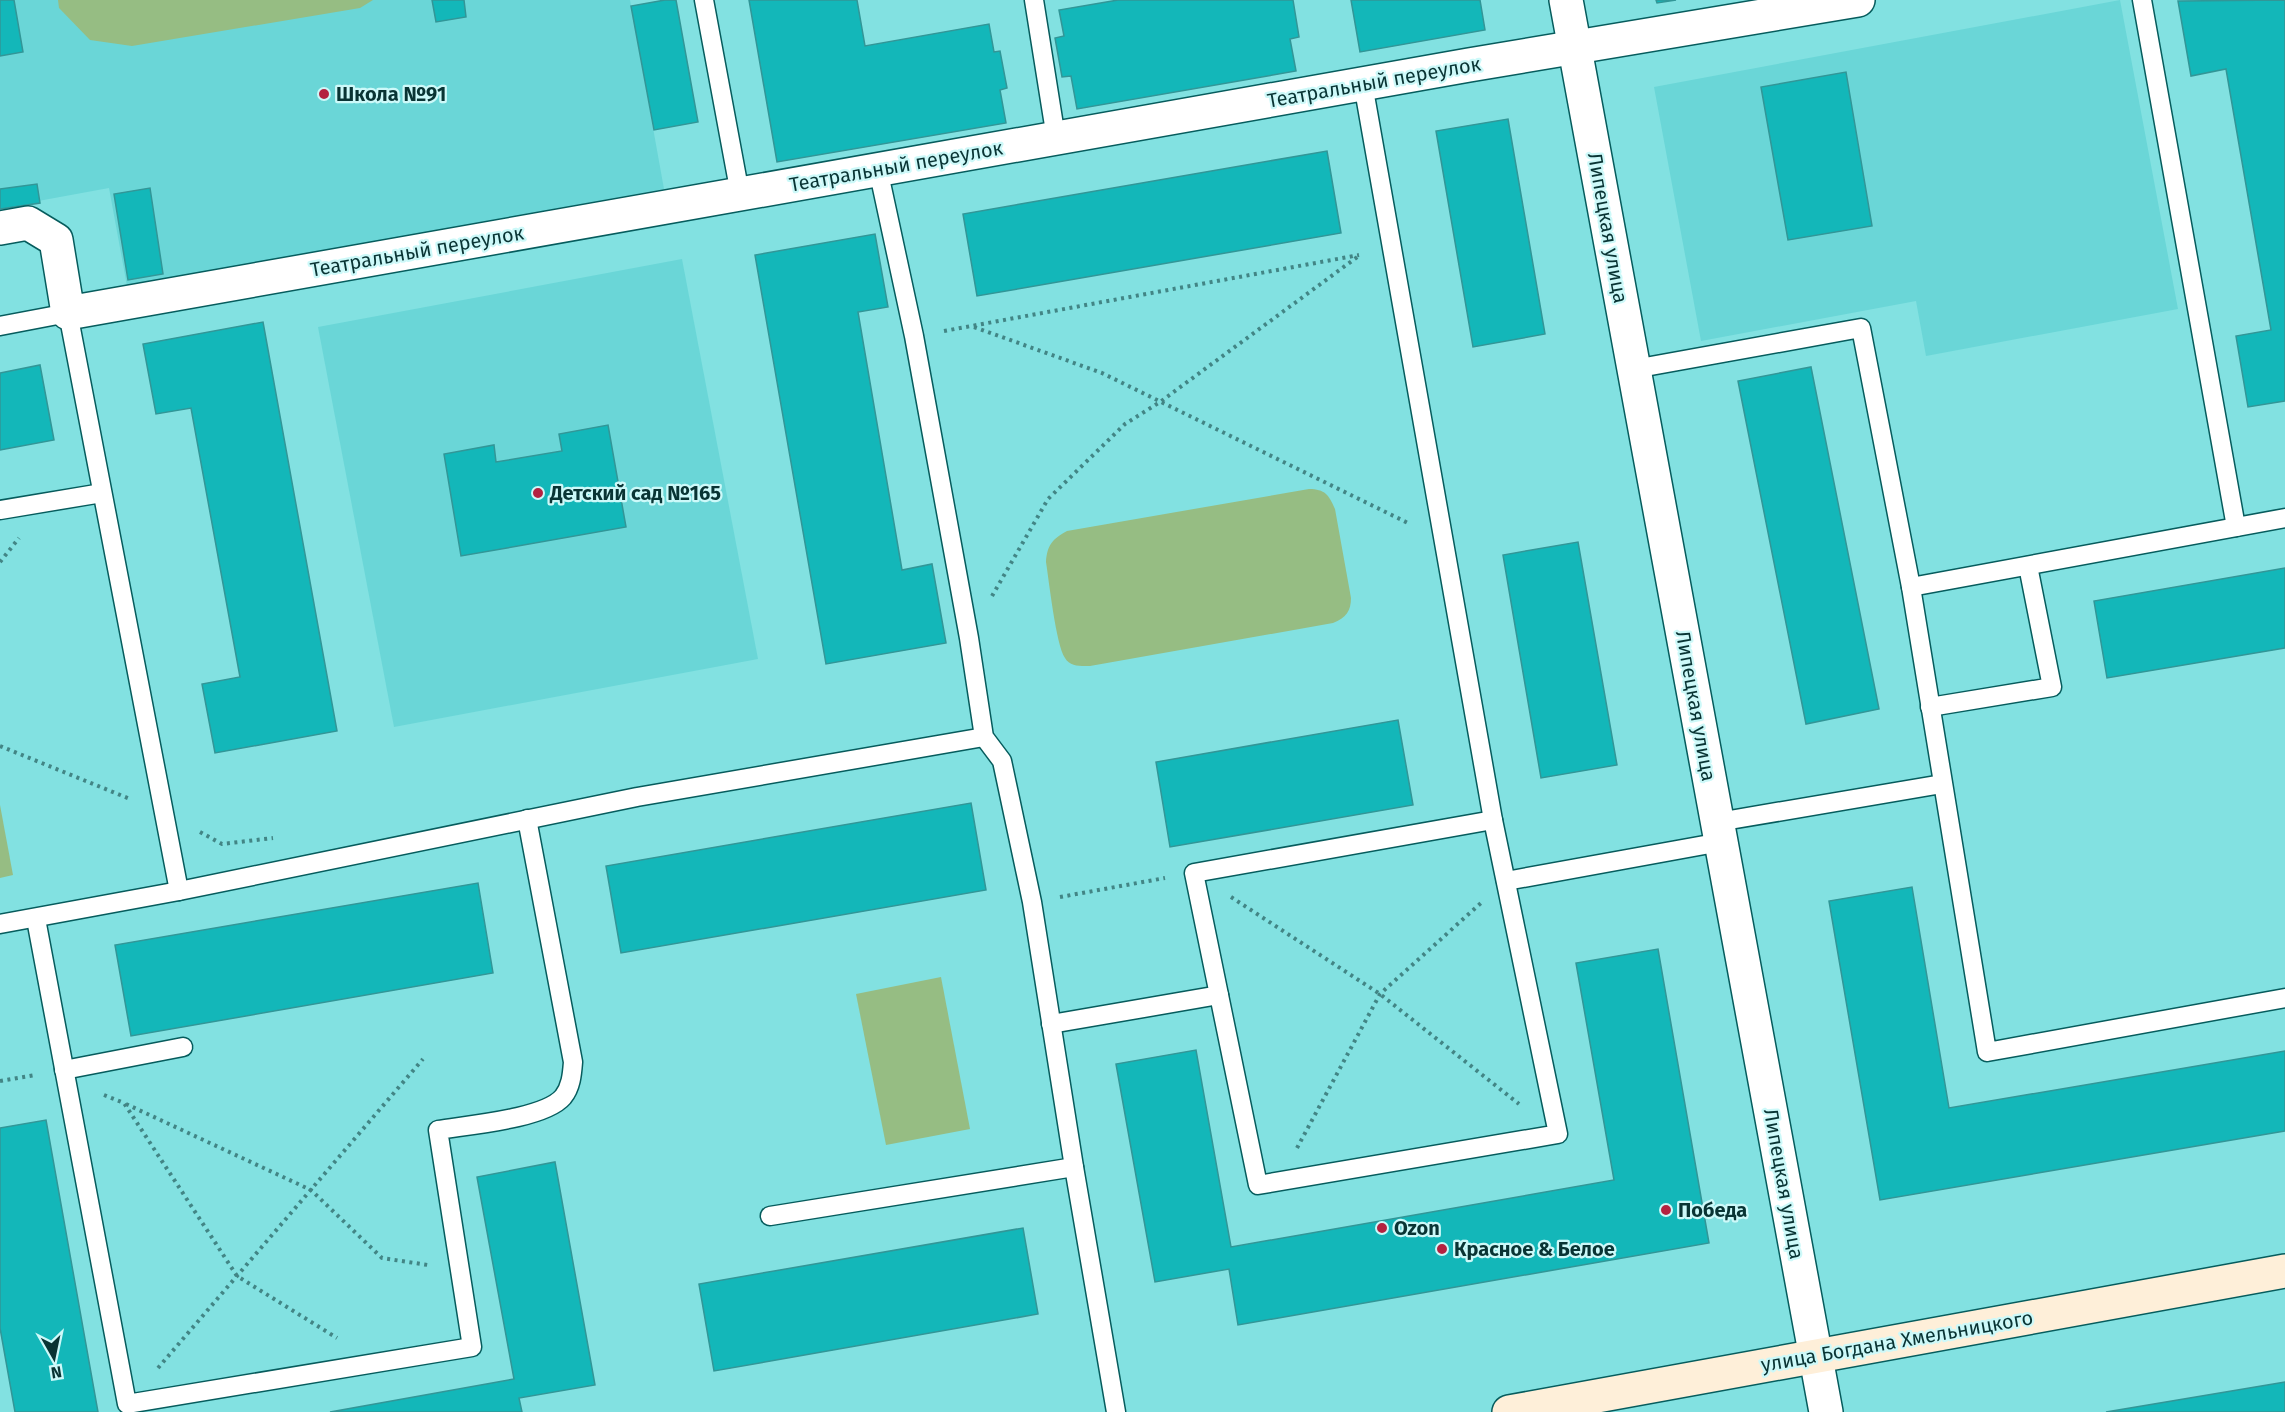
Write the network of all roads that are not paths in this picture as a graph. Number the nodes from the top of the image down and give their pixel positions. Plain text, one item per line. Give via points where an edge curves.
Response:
1 (704, 0) edge
2 (1034, 0) edge
3 (1566, 0) edge
4 (1858, 0) edge
5 (2142, 0) edge
6 (1575, 47) junction
7 (1363, 84) junction
8 (1056, 138) junction
9 (878, 169) junction
10 (740, 194) junction
11 (0, 228) edge
12 (68, 313) junction
13 (0, 326) edge
14 (1634, 369) junction
15 (102, 493) junction
16 (0, 510) edge
17 (2285, 518) edge
18 (2236, 527) junction
19 (2028, 566) junction
20 (1911, 586) junction
21 (1930, 707) junction
22 (984, 737) junction
23 (1942, 784) junction
24 (527, 819) junction
25 (1493, 820) junction
26 (1719, 832) junction
27 (1506, 881) junction
28 (179, 891) junction
29 (36, 919) junction
30 (0, 924) edge
31 (1219, 995) junction
32 (2285, 998) edge
33 (1051, 1024) junction
34 (183, 1047) dead end
35 (65, 1075) junction
36 (1074, 1167) junction
37 (770, 1216) dead end
38 (2285, 1271) edge
39 (1816, 1356) junction
40 (1116, 1412) edge
41 (1509, 1412) edge
42 (1826, 1412) edge

1 - 10 lane
2 - 8 lane
3 - 6 street, Липецкая улица
4 - 6 street, Театральный переулок
5 - 18 lane
6 - 7 street, Театральный переулок
6 - 14 street, Липецкая улица
7 - 8 street, Театральный переулок
7 - 25 lane
8 - 9 street, Театральный переулок
9 - 10 street, Театральный переулок
9 - 22 lane via 914,336
10 - 12 street, Театральный переулок
11 - 12 street via 28,223 56,240
12 - 13 lane
12 - 15 lane
14 - 20 lane via 1861,328
14 - 26 street, Липецкая улица
15 - 16 lane
15 - 28 lane
17 - 18 lane
18 - 19 lane
19 - 20 lane
19 - 21 lane via 2052,687
20 - 21 lane
21 - 23 lane
22 - 24 lane via 637,796
22 - 33 lane via 1002,761 1032,902
23 - 26 lane
23 - 32 lane via 1987,1052
24 - 28 lane
24 - 35 lane via 573,1062 572,1081 563,1097 539,1112 438,1130 472,1347 126,1404
25 - 27 lane
25 - 31 lane via 1194,873
26 - 27 lane
26 - 39 street, Липецкая улица
27 - 31 lane via 1558,1134 1258,1185
28 - 29 lane
29 - 30 lane
29 - 35 lane
31 - 33 lane
33 - 36 lane
34 - 35 lane
36 - 37 lane
36 - 40 lane
38 - 39 main road, улица Богдана Хмельницкого
39 - 41 main road, улица Богдана Хмельницкого
39 - 42 street, Липецкая улица

